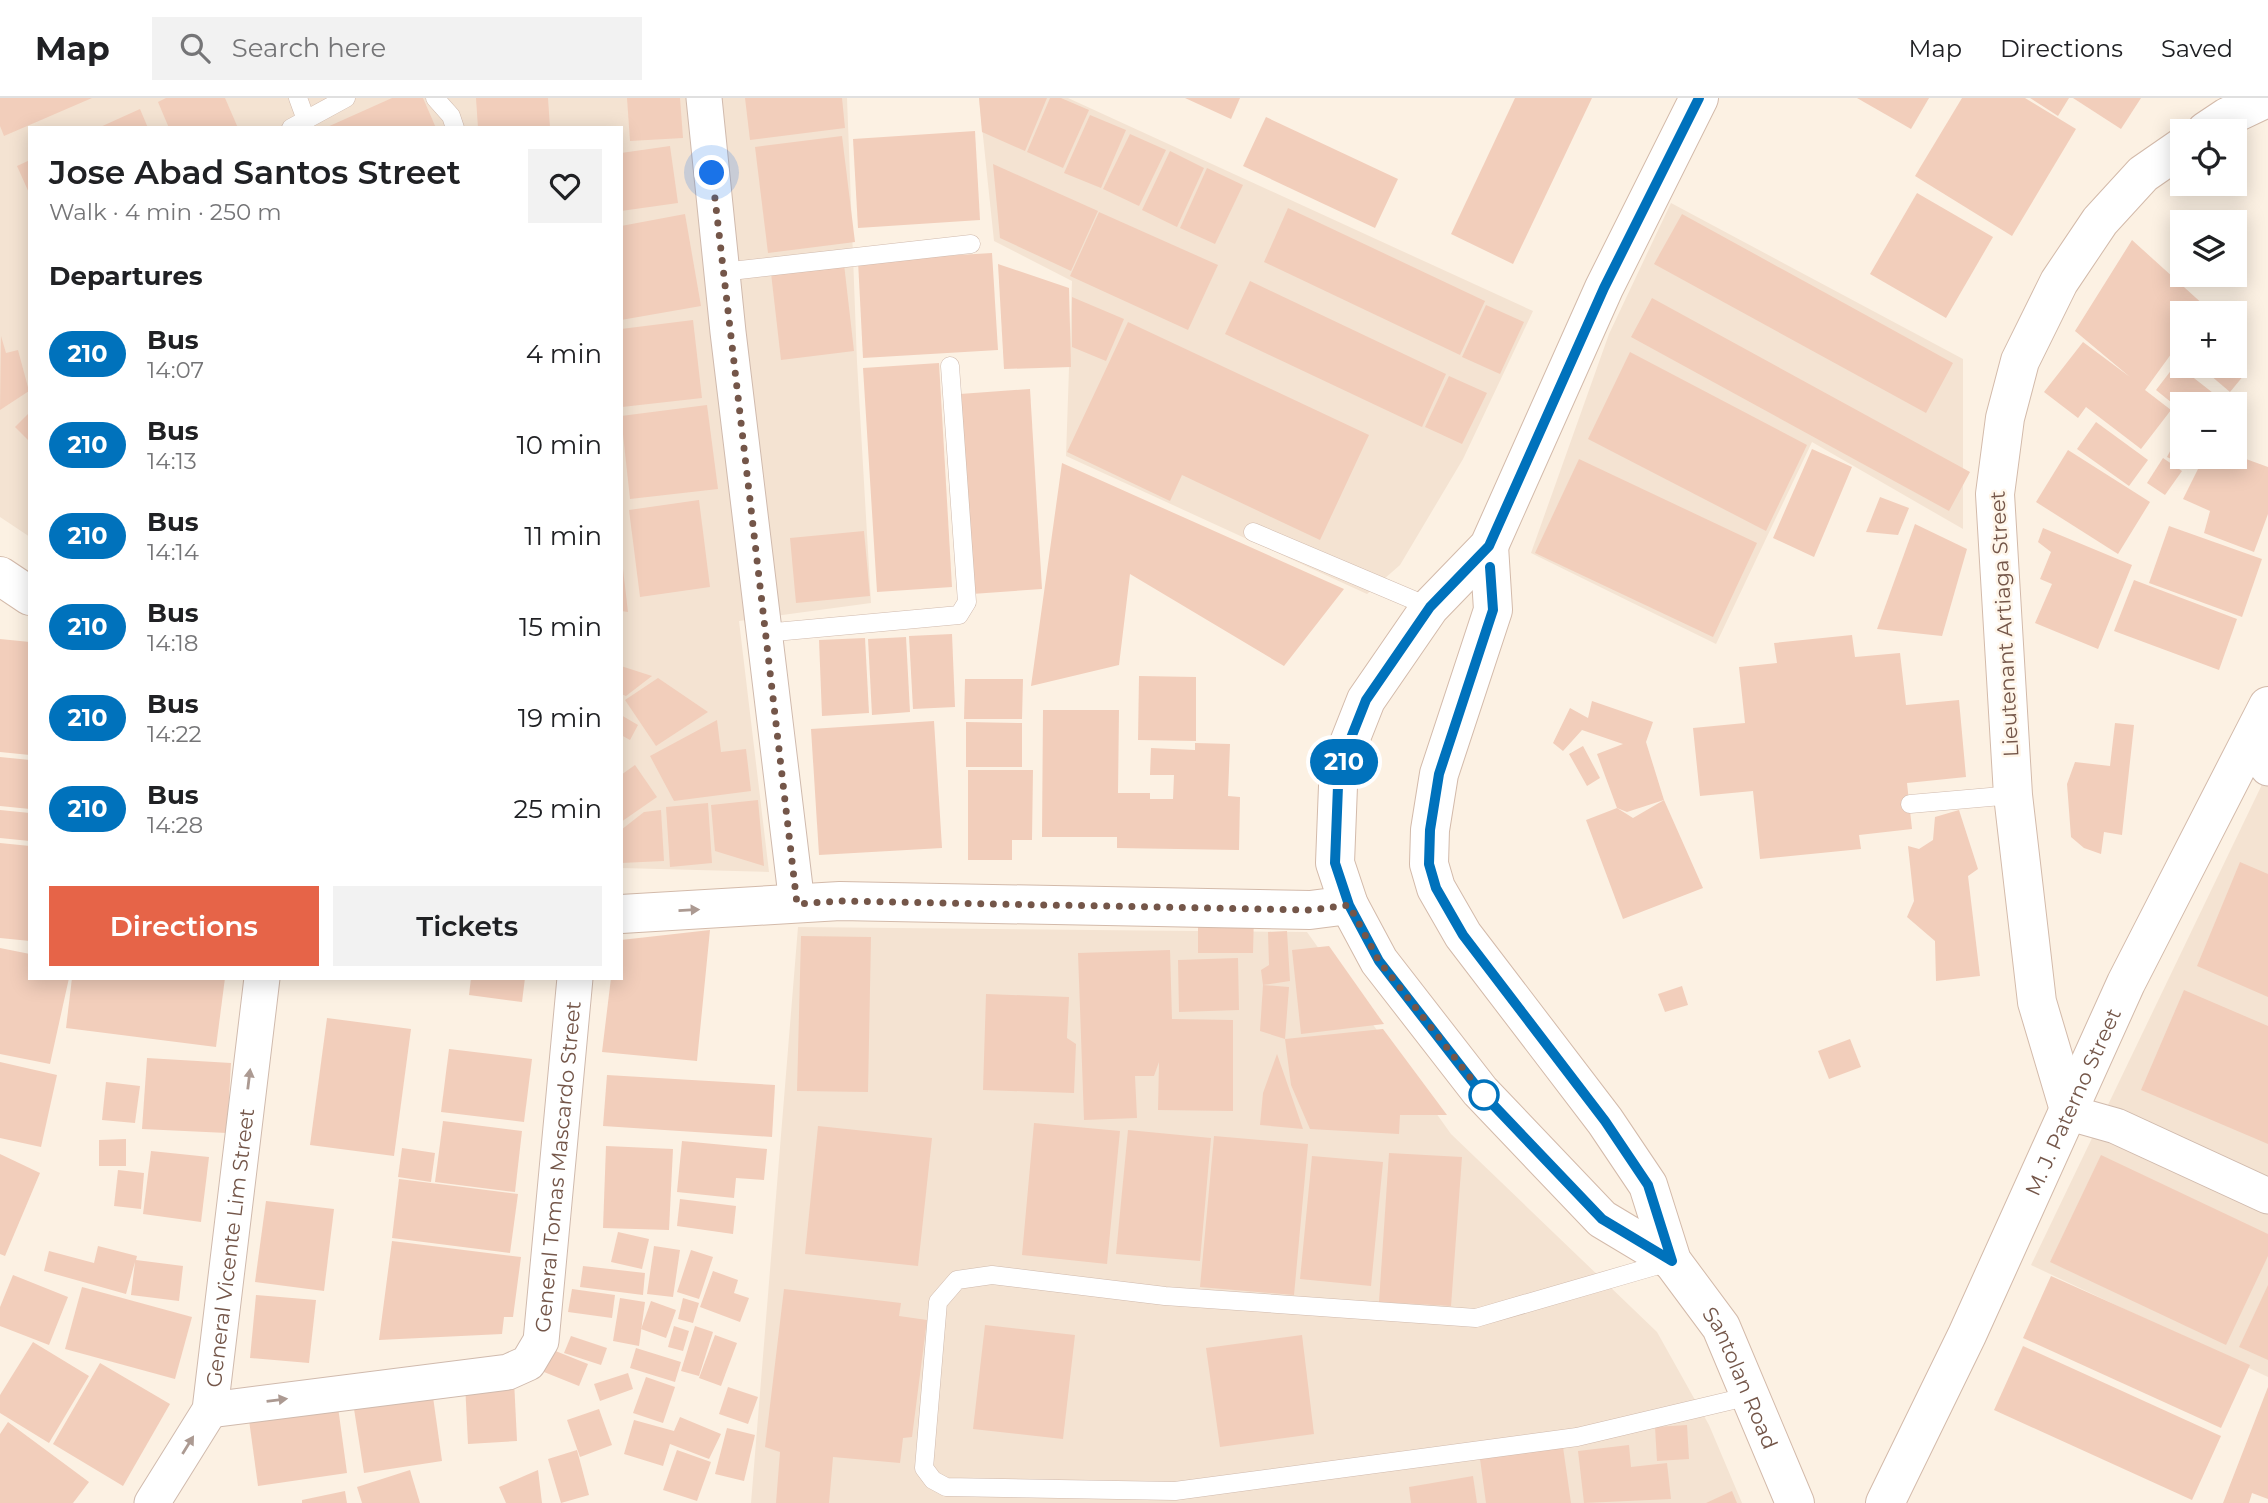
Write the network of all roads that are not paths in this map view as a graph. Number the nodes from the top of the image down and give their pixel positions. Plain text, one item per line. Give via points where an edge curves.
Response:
1 (298, 98) edge
2 (345, 98) edge
3 (435, 98) edge
4 (704, 98) edge
5 (1699, 98) edge
6 (2267, 98) edge
7 (2224, 119) edge
8 (298, 124) edge
9 (454, 126) edge
10 (2170, 156) edge
11 (971, 244) dead end
12 (722, 272) junction
13 (950, 366) dead end
14 (1253, 532) dead end
15 (1489, 546) junction
16 (0, 576) edge
17 (28, 595) edge
18 (1430, 607) junction
19 (764, 633) junction
20 (2268, 706) edge
21 (2258, 755) edge
22 (2013, 795) junction
23 (1910, 804) dead end
24 (797, 904) junction
25 (1349, 905) junction
26 (623, 914) edge
27 (261, 980) edge
28 (575, 980) edge
29 (2070, 1113) junction
30 (2268, 1196) edge
31 (1672, 1261) junction
32 (1750, 1396) junction
33 (210, 1409) junction
34 (152, 1503) edge
35 (1795, 1503) edge
36 (1885, 1503) edge

1 - 8 lane
2 - 8 lane
3 - 9 lane
4 - 12 street
5 - 15 main road, Santolan Road via 1604,288
6 - 7 main road
10 - 22 main road, Lieutenant Artiaga Street via 2134,183 2100,221 2059,282 2020,361 2005,418 1995,494
11 - 12 lane
12 - 19 street
13 - 19 lane via 967,602 959,615
14 - 18 lane
15 - 18 main road, Santolan Road
15 - 31 main road, Santolan Road via 1493,610 1439,774 1429,864 1436,888 1463,935 1605,1121 1648,1185
16 - 17 main road
18 - 25 main road, Santolan Road via 1366,700 1347,748 1338,786 1335,863
19 - 24 street
20 - 21 main road, M. J. Paterno Street
21 - 29 main road, M. J. Paterno Street via 2126,983
22 - 23 lane
22 - 29 main road, Lieutenant Artiaga Street via 2037,1002
24 - 25 main road via 840,901 1311,910
26 -> 24 main road
25 - 31 main road, Santolan Road via 1379,961 1480,1091 1602,1219
33 -> 27 street, General Vicente Lim Street
33 -> 28 street, General Tomas Mascardo Street via 508,1372 528,1363 541,1341
29 - 30 street via 2116,1126
29 - 36 main road, M. J. Paterno Street
31 - 32 main road, Santolan Road via 1721,1326
31 - 32 lane via 1476,1318 1165,1296 992,1275 957,1280 938,1302 924,1468 946,1487 1175,1491 1577,1437
32 - 35 main road, Santolan Road
34 -> 33 street, General Vicente Lim Street

